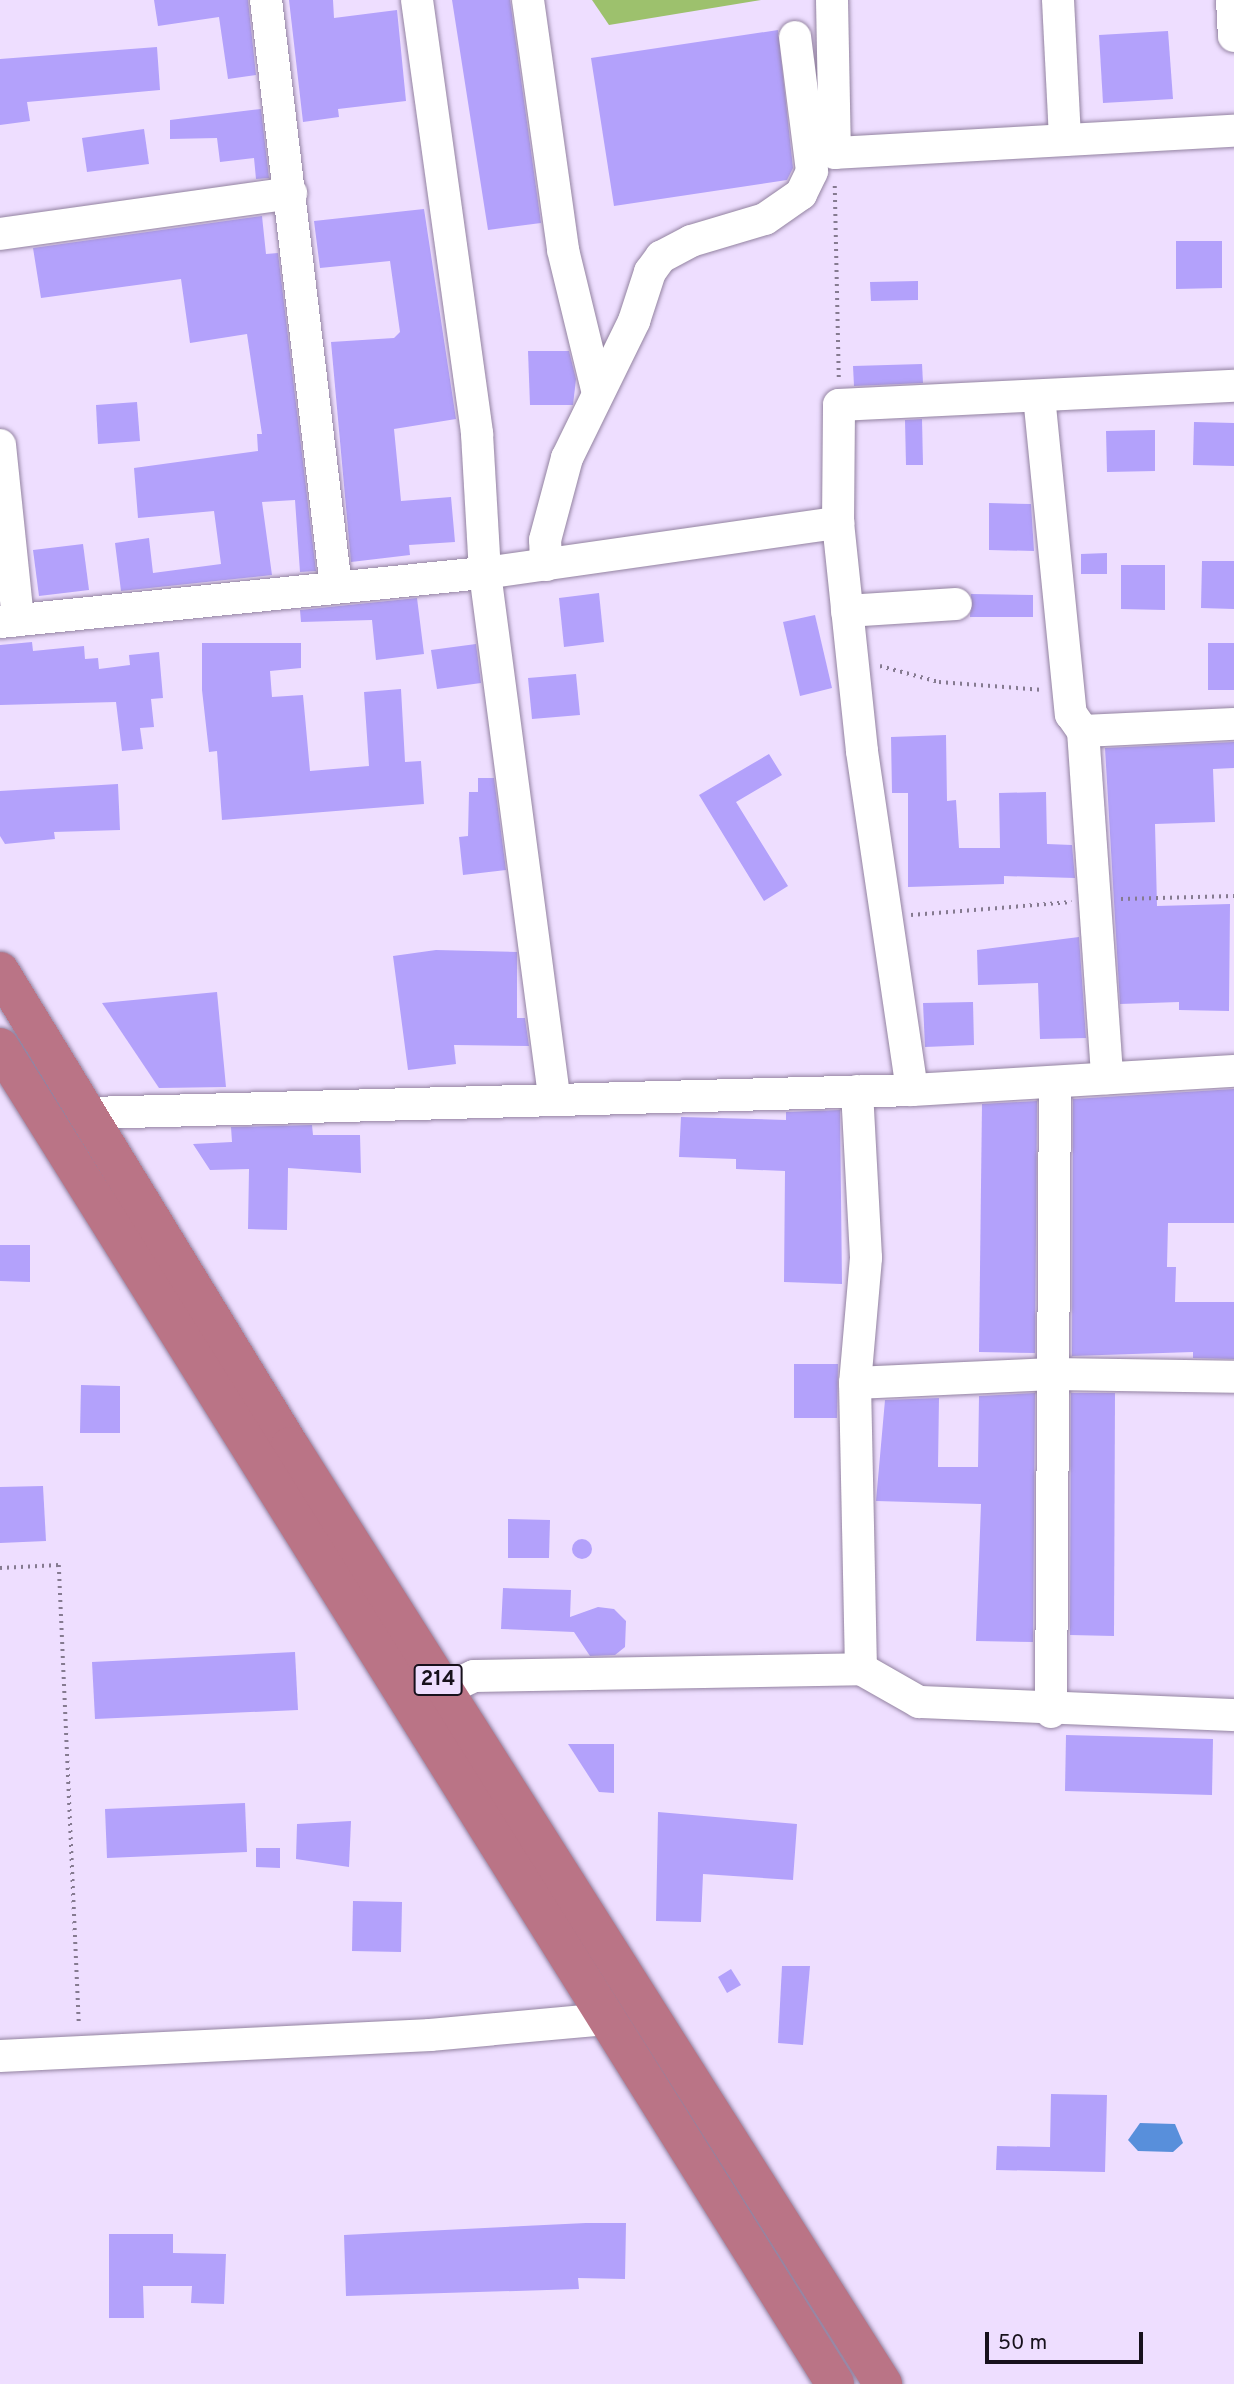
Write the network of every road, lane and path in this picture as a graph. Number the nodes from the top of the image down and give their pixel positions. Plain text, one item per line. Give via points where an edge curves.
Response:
1 (266, 0) edge
2 (417, 0) edge
3 (528, 0) edge
4 (832, 0) edge
5 (1058, 0) edge
6 (1232, 0) edge
7 (1234, 36) edge
8 (795, 37) dead end
9 (1234, 131) edge
10 (1065, 141) junction
11 (835, 153) junction
12 (290, 193) junction
13 (0, 234) edge
14 (1234, 386) edge
15 (597, 389) junction
16 (1039, 396) junction
17 (839, 405) junction
18 (0, 445) edge
19 (838, 523) junction
20 (546, 565) junction
21 (485, 573) junction
22 (336, 587) junction
23 (956, 604) dead end
24 (847, 611) junction
25 (9, 621) edge
26 (852, 659) junction
27 (1077, 723) junction
28 (1234, 724) edge
29 (1234, 896) edge
30 (1095, 900) junction
31 (886, 917) junction
32 (0, 971) edge
33 (0, 1047) edge
34 (1234, 1071) edge
35 (1107, 1079) junction
36 (1055, 1082) junction
37 (912, 1090) junction
38 (857, 1091) junction
39 (554, 1096) junction
40 (91, 1113) junction
41 (1053, 1374) junction
42 (1234, 1377) edge
43 (855, 1383) junction
44 (0, 1568) edge
45 (861, 1669) junction
46 (444, 1690) junction
47 (1051, 1712) junction
48 (1234, 1715) edge
49 (606, 2019) junction
50 (80, 2053) junction
51 (0, 2056) edge
52 (835, 2384) edge
53 (883, 2384) edge

1 - 12 street
2 - 21 street via 477,434
3 - 15 street via 563,250
4 - 11 street
5 - 10 street
6 - 7 street
8 - 15 street via 812,171 801,194 765,219 691,241 661,257
9 - 10 street
10 - 11 street
11 - 17 path
12 - 13 street
12 - 22 street
14 - 16 street
15 - 20 street via 567,458 545,540
16 - 17 street
16 - 27 street
17 - 19 street
18 - 25 street
19 - 20 street
19 - 24 street
20 - 21 street
21 - 22 street
21 - 39 street
22 - 25 street
23 - 24 street
24 - 26 street
26 - 27 path via 939,682 1047,690
26 - 31 street
27 - 28 street
27 - 30 street
29 - 30 path
30 - 31 path
30 - 35 street
31 - 37 street
32 - 40 highway, 214
33 - 49 highway, 214
34 - 35 street
35 - 36 street
36 - 37 street
36 - 41 street
37 - 38 street
38 - 39 street
38 - 43 street via 866,1258
39 - 40 street
40 - 46 highway, 214
41 - 42 street
41 - 43 street
41 - 47 street
43 - 45 street
44 - 50 path via 59,1565
45 - 46 street via 474,1676
45 - 47 street via 919,1702
46 - 53 highway, 214
47 - 48 street
49 - 50 street
49 - 52 highway, 214
50 - 51 street

